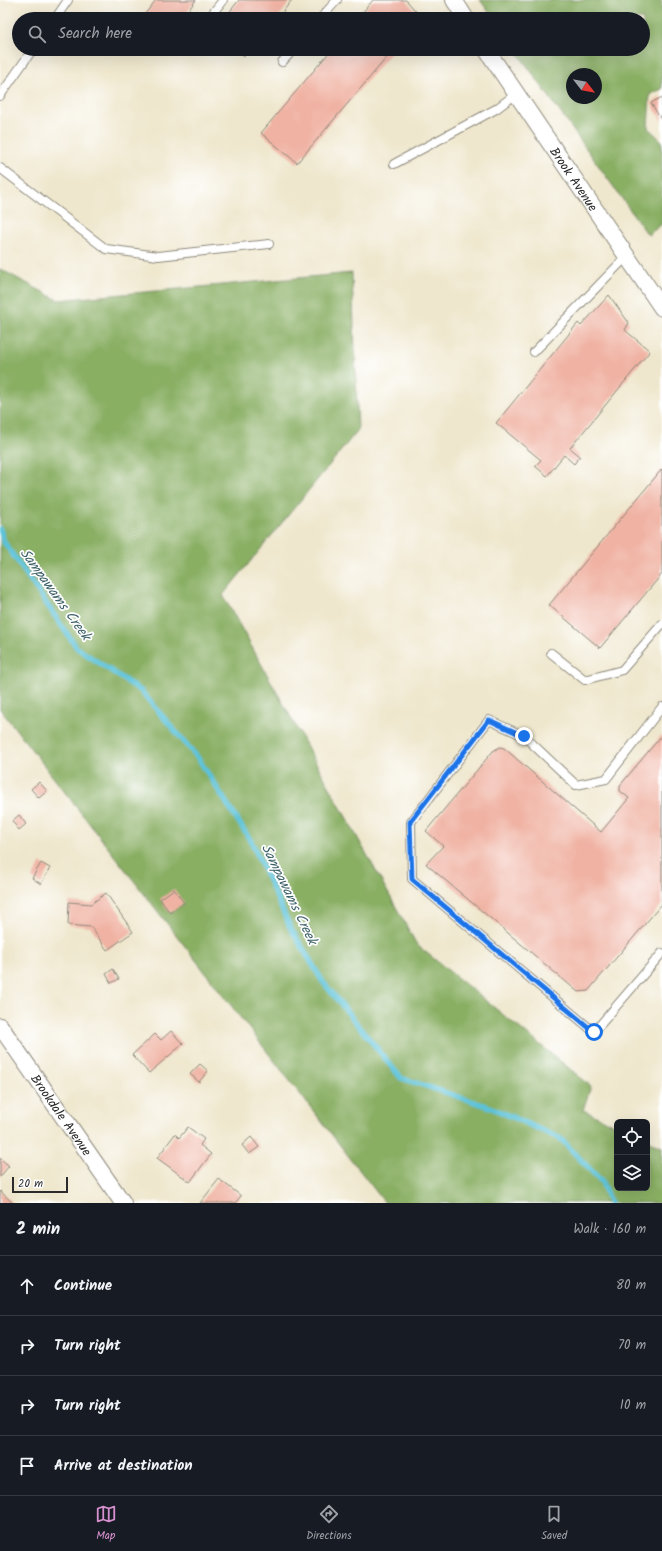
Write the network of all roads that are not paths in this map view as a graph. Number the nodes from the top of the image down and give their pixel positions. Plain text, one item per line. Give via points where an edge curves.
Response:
1 (68, 0) edge
2 (223, 0) edge
3 (337, 0) edge
4 (454, 0) edge
5 (60, 12) edge
6 (214, 12) edge
7 (326, 12) edge
8 (462, 12) edge
9 (28, 56) edge
10 (288, 56) edge
11 (491, 56) edge
12 (282, 62) dead end
13 (516, 94) junction
14 (0, 96) edge
15 (394, 164) dead end
16 (0, 168) edge
17 (269, 244) dead end
18 (627, 256) junction
19 (662, 308) edge
20 (534, 352) dead end
21 (662, 624) edge
22 (551, 652) dead end
23 (662, 707) edge
24 (662, 953) edge
25 (0, 1026) edge
26 (123, 1203) edge

1 - 5 lane
2 - 6 lane
3 - 7 lane
4 - 8 street
9 - 14 lane
10 - 12 lane
11 - 13 street, Brook Avenue
13 - 15 lane via 496,108
13 - 18 street, Brook Avenue
16 - 17 lane via 106,249 158,256
18 - 19 street, Brook Avenue
18 - 20 lane
21 - 22 lane via 622,670 585,680
23 - 24 lane via 606,779 576,785 524,736 489,720 410,822 412,879 594,1032
25 - 26 street, Brookdale Avenue

